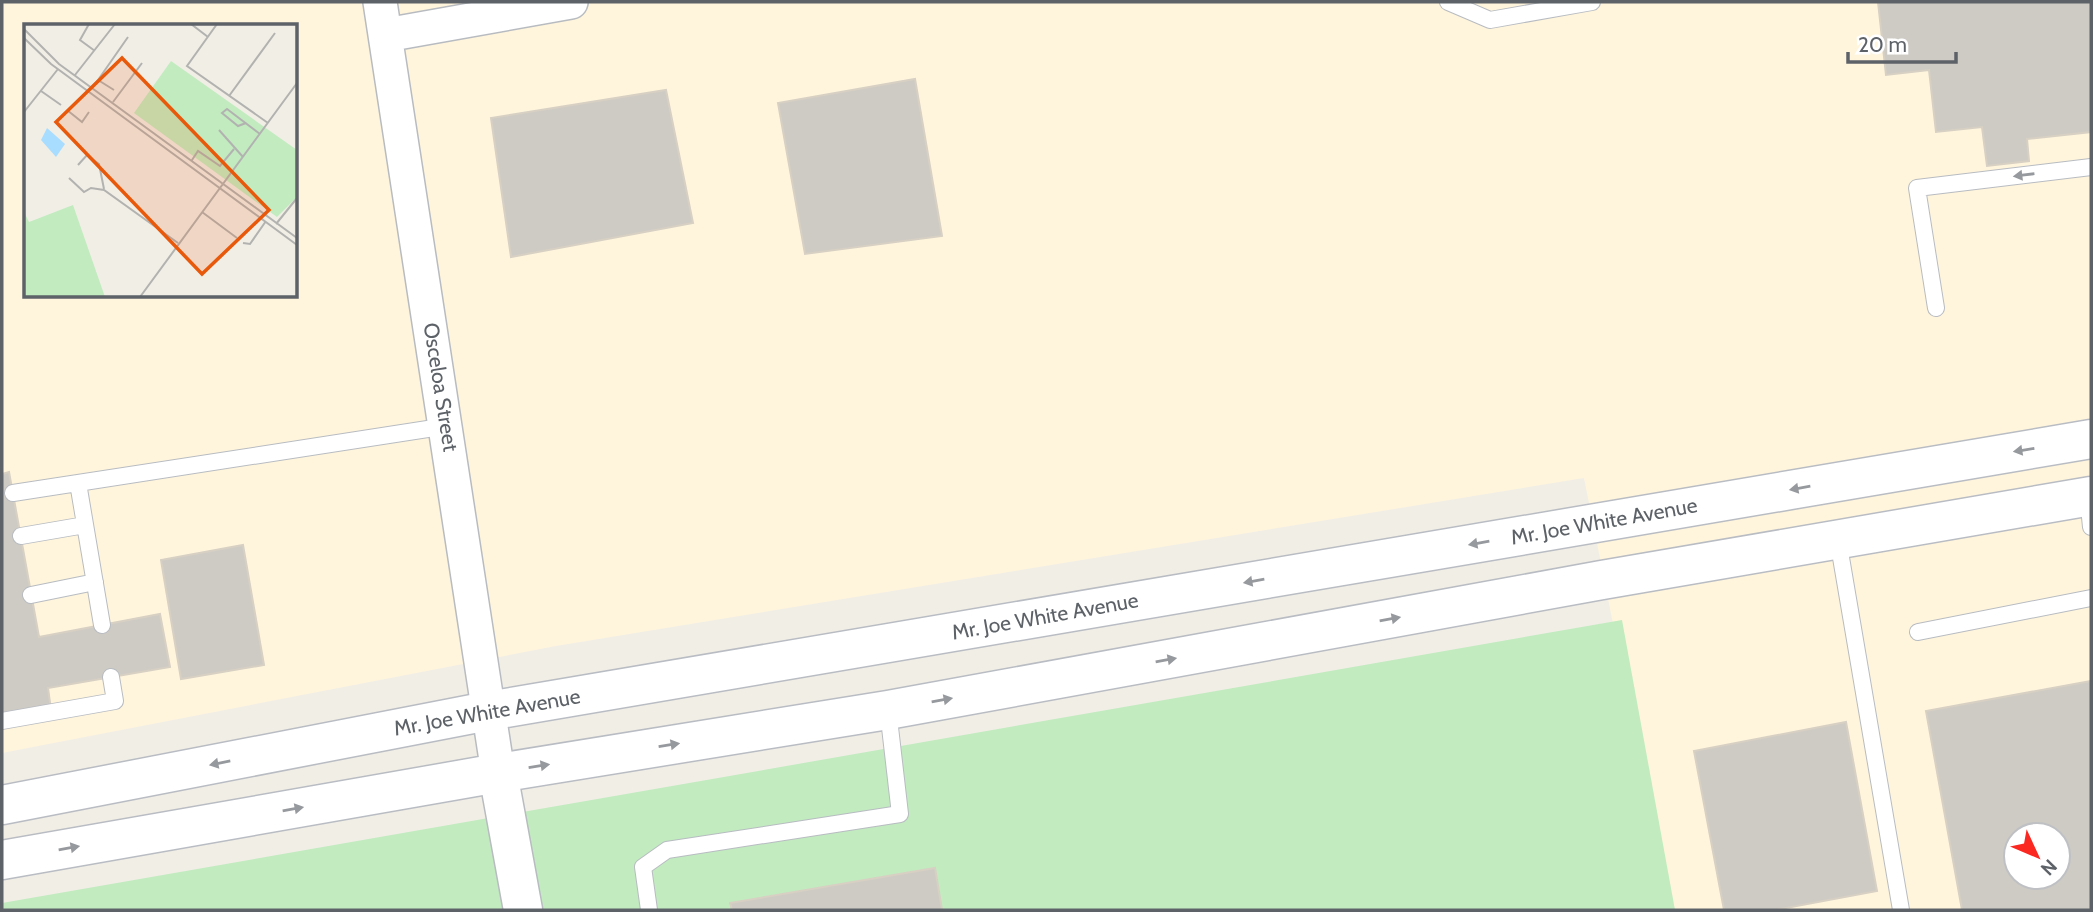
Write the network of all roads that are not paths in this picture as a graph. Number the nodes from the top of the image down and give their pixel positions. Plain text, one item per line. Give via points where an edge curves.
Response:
1 (380, 2) edge
2 (571, 2) edge
3 (1448, 2) edge
4 (1592, 2) edge
5 (386, 35) junction
6 (2091, 167) edge
7 (1936, 307) dead end
8 (447, 426) junction
9 (2091, 439) edge
10 (78, 483) junction
11 (13, 493) dead end
12 (2090, 507) edge
13 (85, 525) junction
14 (21, 536) dead end
15 (1838, 540) junction
16 (95, 582) junction
17 (31, 595) dead end
18 (2091, 598) edge
19 (102, 625) dead end
20 (1918, 632) dead end
21 (111, 677) dead end
22 (488, 710) junction
23 (888, 710) junction
24 (2, 721) edge
25 (498, 772) junction
26 (2, 805) edge
27 (2, 860) edge
28 (523, 910) edge
29 (649, 910) edge
30 (1901, 910) edge

1 - 5 street, Osceloa Street
2 - 5 street
3 - 4 lane via 1490,20
5 - 8 street, Osceloa Street
6 -> 7 lane via 1917,188
8 - 10 lane
8 - 22 street, Osceloa Street
9 -> 22 main road, Mr. Joe White Avenue
10 - 11 lane
10 - 13 lane
12 - 15 main road
13 - 14 lane
13 - 16 lane
23 -> 15 main road
15 - 30 lane
16 - 17 lane
16 - 19 lane
18 - 20 lane
21 - 24 lane via 115,701
22 - 25 street, Osceloa Street
22 -> 26 main road, Mr. Joe White Avenue
25 -> 23 main road
23 - 29 lane via 900,814 667,850 643,867
27 -> 25 main road
25 - 28 main road

